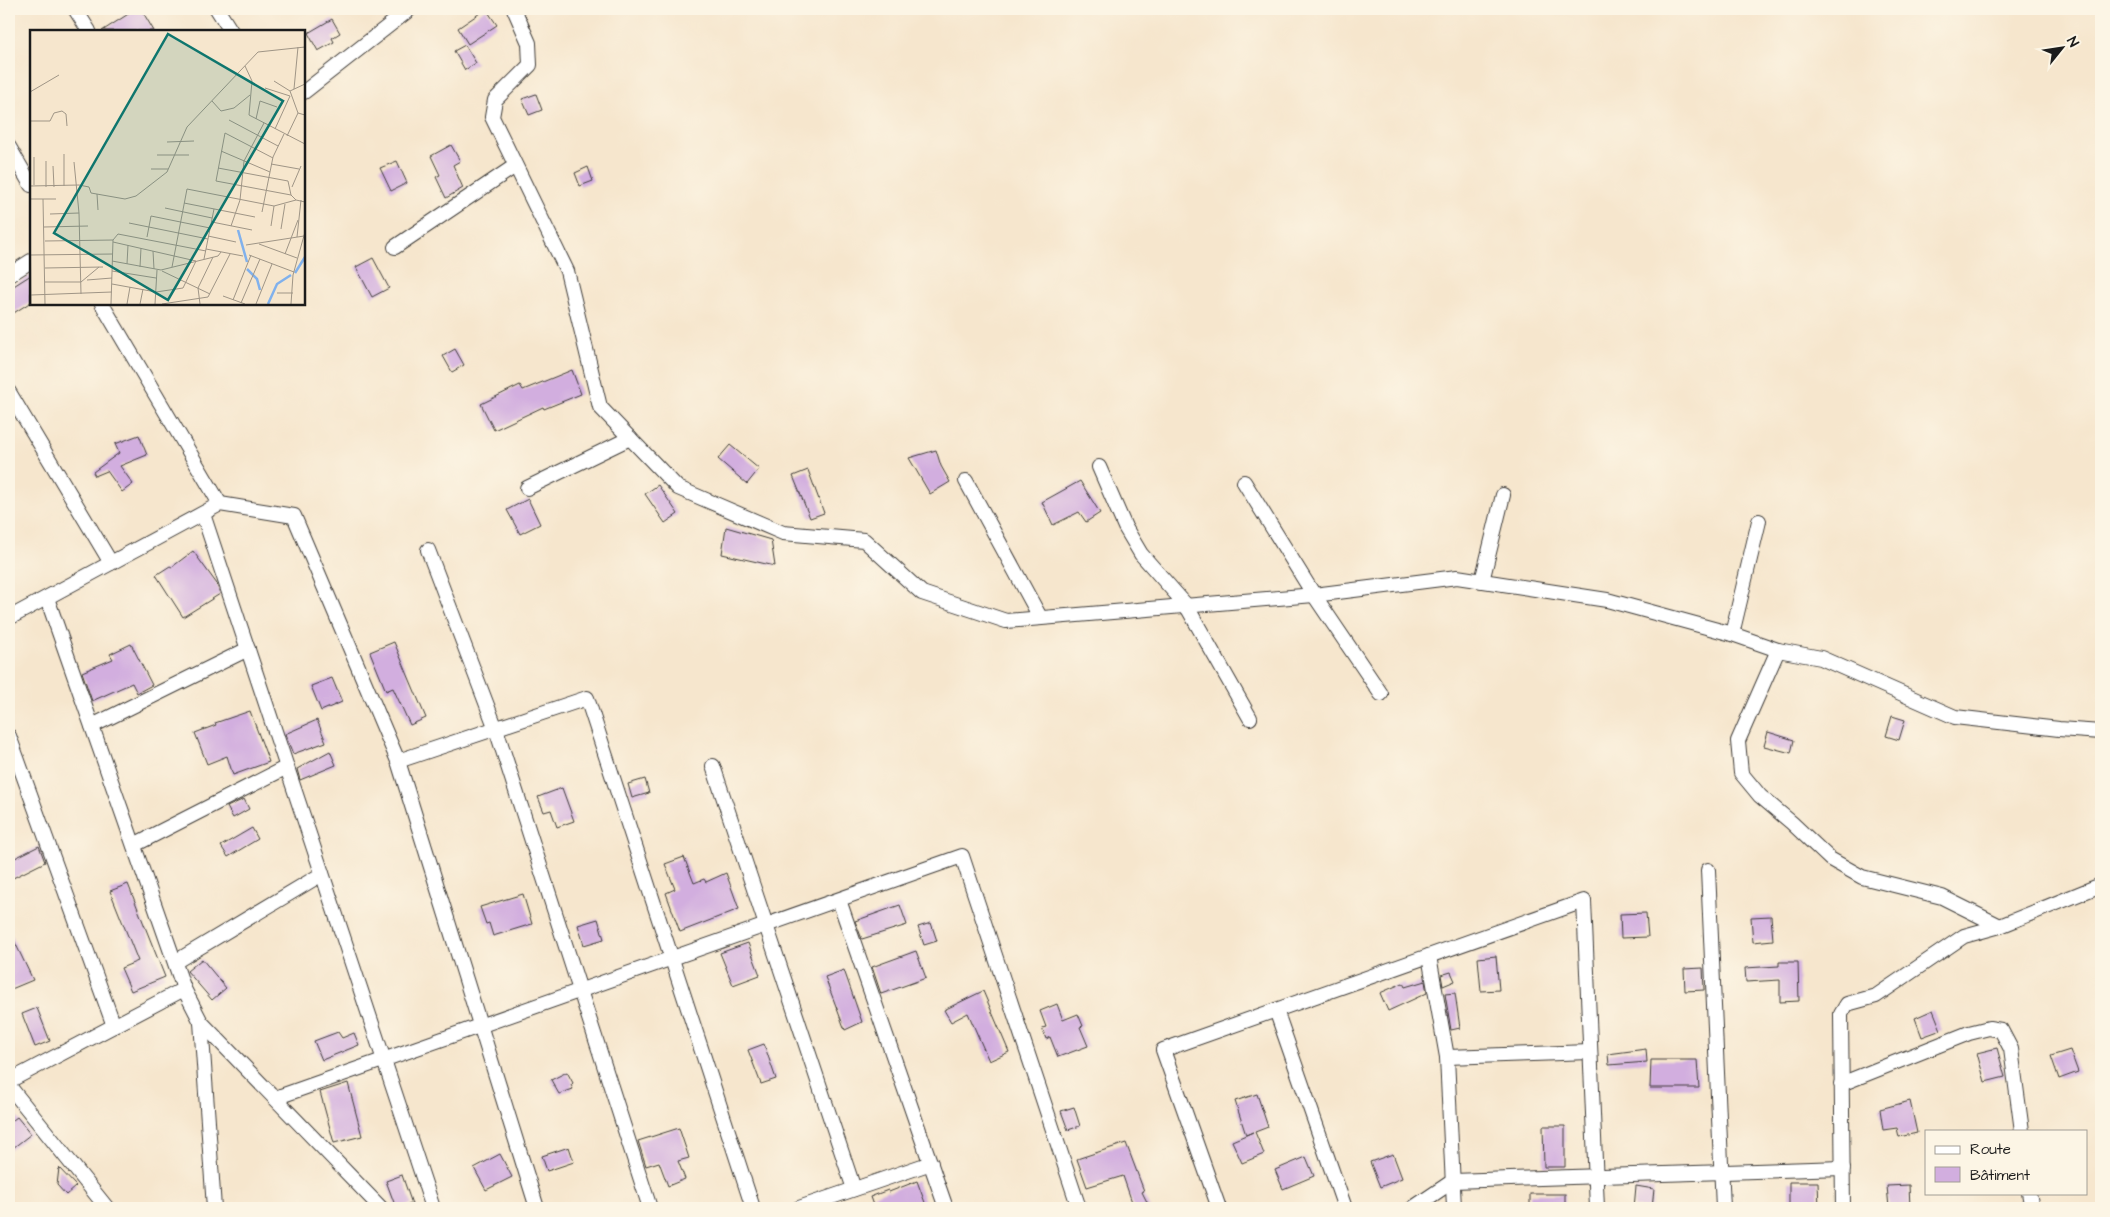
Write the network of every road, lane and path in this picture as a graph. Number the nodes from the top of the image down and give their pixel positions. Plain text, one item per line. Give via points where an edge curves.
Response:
1 (75, 9) edge
2 (217, 9) edge
3 (410, 9) edge
4 (514, 9) edge
5 (88, 30) edge
6 (230, 30) edge
7 (305, 91) edge
8 (9, 147) edge
9 (515, 166) junction
10 (30, 183) edge
11 (395, 247) dead end
12 (30, 262) edge
13 (9, 275) edge
14 (103, 305) edge
15 (9, 392) edge
16 (630, 438) junction
17 (1099, 467) dead end
18 (966, 481) dead end
19 (1244, 482) dead end
20 (527, 488) dead end
21 (1503, 495) dead end
22 (220, 504) junction
23 (203, 514) junction
24 (1759, 520) dead end
25 (428, 550) dead end
26 (111, 563) junction
27 (1482, 581) junction
28 (1314, 595) junction
29 (47, 598) junction
30 (1186, 605) junction
31 (1040, 617) junction
32 (9, 618) edge
33 (1732, 634) junction
34 (248, 649) junction
35 (1778, 650) junction
36 (1381, 694) dead end
37 (1250, 718) dead end
38 (92, 726) junction
39 (496, 729) junction
40 (2101, 732) edge
41 (9, 736) edge
42 (398, 762) junction
43 (713, 766) dead end
44 (287, 767) junction
45 (134, 844) junction
46 (1708, 870) dead end
47 (322, 874) junction
48 (2101, 885) edge
49 (839, 900) junction
50 (766, 925) junction
51 (2000, 926) junction
52 (1429, 956) junction
53 (672, 958) junction
54 (175, 962) junction
55 (184, 989) junction
56 (580, 991) junction
57 (1276, 1010) junction
58 (201, 1022) junction
59 (114, 1026) junction
60 (480, 1026) junction
61 (1590, 1052) junction
62 (1447, 1056) junction
63 (384, 1060) junction
64 (9, 1081) edge
65 (1841, 1084) junction
66 (9, 1086) edge
67 (275, 1098) junction
68 (2022, 1130) edge
69 (931, 1163) junction
70 (1842, 1168) junction
71 (1721, 1172) junction
72 (1595, 1176) junction
73 (1453, 1181) junction
74 (854, 1189) junction
75 (814, 1206) edge
76 (107, 1208) edge
77 (214, 1208) edge
78 (381, 1208) edge
79 (433, 1208) edge
80 (537, 1208) edge
81 (650, 1208) edge
82 (753, 1208) edge
83 (798, 1208) edge
84 (946, 1208) edge
85 (1079, 1208) edge
86 (1219, 1208) edge
87 (1345, 1208) edge
88 (1413, 1208) edge
89 (1454, 1208) edge
90 (1597, 1208) edge
91 (1722, 1208) edge
92 (1843, 1208) edge

1 - 5 street
2 - 6 street
3 - 7 street
4 - 9 street via 529,44 530,66 495,100 492,117
8 - 10 street
9 - 11 street
9 - 16 street via 567,271 600,407
12 - 13 street
14 - 22 street
15 - 26 street
16 - 20 street
16 - 31 street via 678,488 783,533 864,540 922,593 1006,621
17 - 30 street via 1141,554
18 - 31 street
19 - 28 street
21 - 27 street
22 - 23 street
22 - 42 street via 294,516
23 - 26 street
23 - 34 street
24 - 33 street
25 - 39 street
26 - 29 street
27 - 28 street via 1457,577
27 - 33 street via 1607,600
28 - 30 street
28 - 36 street
29 - 32 street
29 - 38 street
30 - 31 street
30 - 37 street
33 - 35 street
34 - 38 street
34 - 44 street
35 - 40 street via 1822,658 1955,716
35 - 51 street via 1738,741 1741,773 1760,796 1830,860 1862,877 1942,897
38 - 45 street
39 - 42 street
39 - 53 street via 587,698
39 - 56 street
41 - 59 street
42 - 60 street
43 - 50 street
44 - 45 street
44 - 47 street
45 - 54 street
46 - 71 street
47 - 54 street
47 - 63 street
48 - 51 street
49 - 50 street
49 - 69 street
49 - 85 street via 962,856
50 - 53 street
50 - 74 street
51 - 65 street via 1964,936 1876,996 1847,1004 1841,1014
52 - 57 street
52 - 61 street via 1584,901
52 - 62 street
53 - 56 street
53 - 82 street
54 - 55 street
55 - 58 street
55 - 59 street
56 - 60 street
56 - 81 street
57 - 86 street via 1163,1050
57 - 87 street
58 - 67 street
58 - 77 street
59 - 64 street
60 - 63 street
60 - 80 street
61 - 62 street
61 - 72 street
62 - 73 street
63 - 67 street
63 - 79 street
65 - 68 street via 1969,1033 1989,1028 2001,1030 2011,1048
65 - 70 street
66 - 76 street
67 - 78 street
69 - 74 street
69 - 84 street
70 - 71 street
70 - 92 street
71 - 72 street
71 - 91 street
72 - 73 street
72 - 90 street
73 - 88 street
73 - 89 street
74 - 75 street
75 - 83 street

